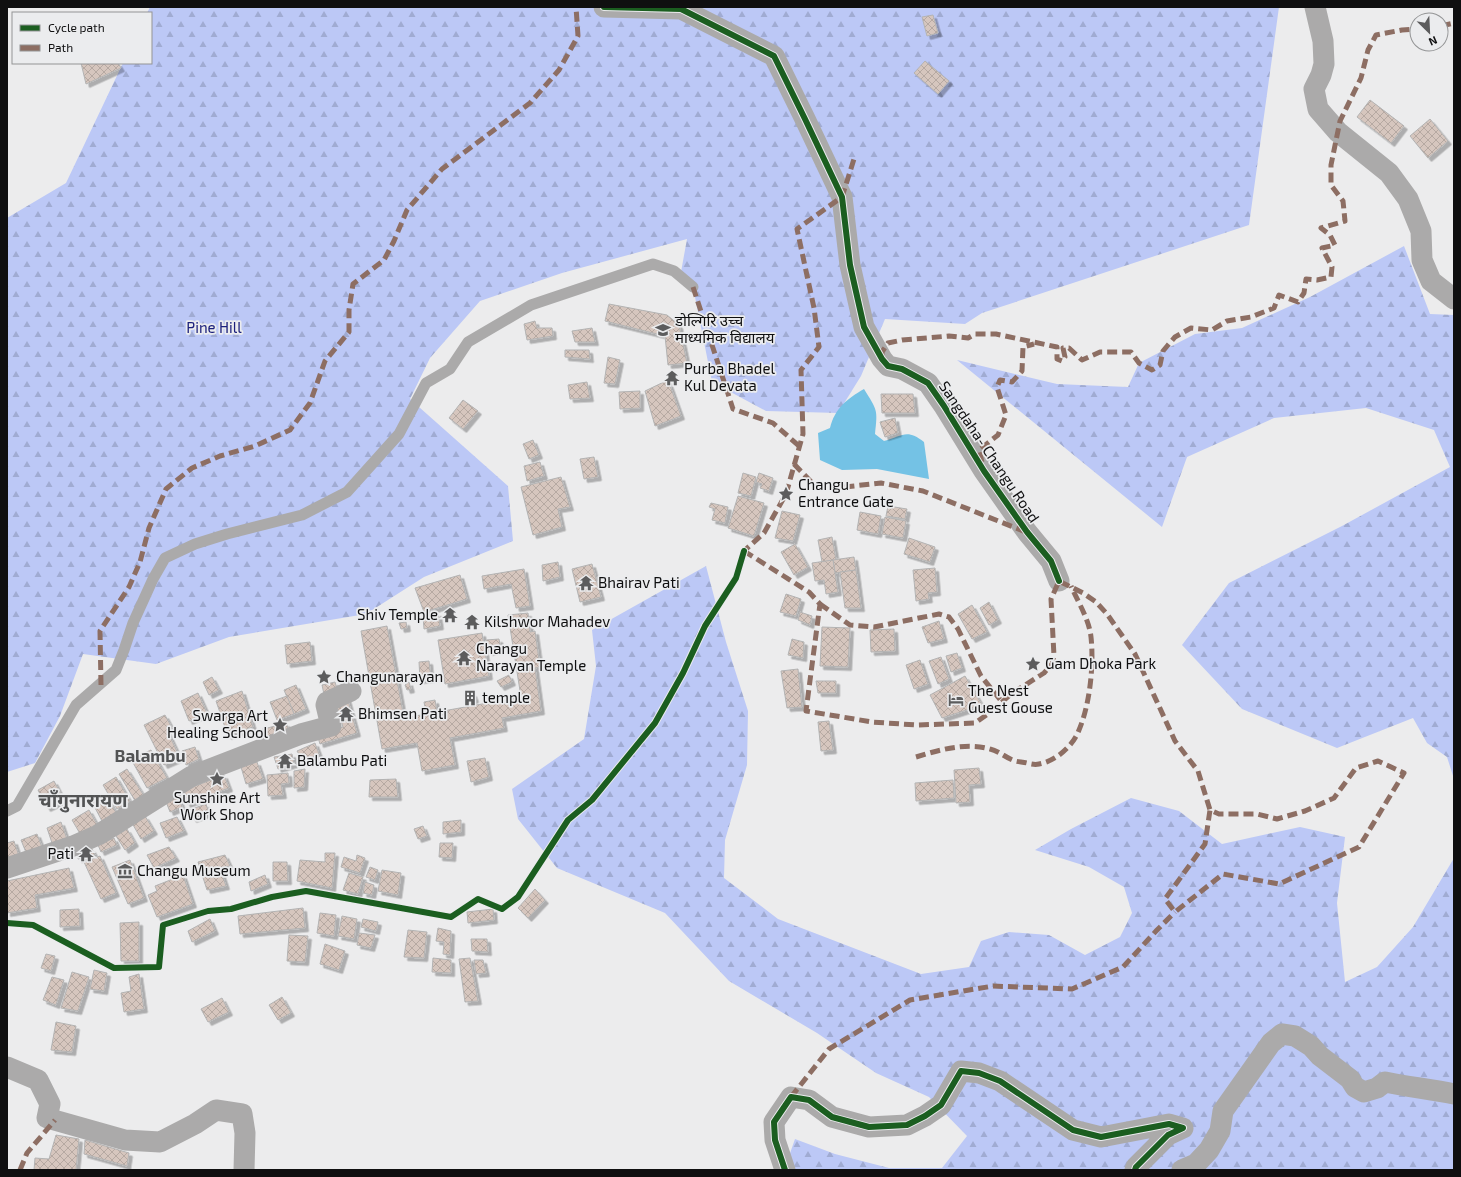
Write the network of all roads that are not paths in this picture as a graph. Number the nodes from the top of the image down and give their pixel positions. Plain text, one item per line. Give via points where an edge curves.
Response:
1 (604, 7) edge
2 (1316, 12) edge
3 (693, 287) dead end
4 (1454, 299) edge
5 (1060, 581) dead end
6 (351, 691) dead end
7 (7, 811) edge
8 (7, 868) edge
9 (7, 1067) edge
10 (1454, 1094) edge
11 (244, 1170) edge
12 (785, 1170) edge
13 (1135, 1170) edge
14 (1182, 1170) edge

1 - 5 street, Sangdaha- Changu Road via 681,9 774,56 842,198 850,265 864,327 888,366 902,369 928,383 984,471 1051,561
2 - 4 street via 1323,41 1324,64 1314,89 1318,109 1338,132 1389,173 1408,199 1421,231 1422,260 1431,281
3 - 7 lane via 674,271 653,264 531,305 468,342 450,368 426,383 399,434 347,492 302,515 221,536 165,558 133,623 116,670 76,705 17,806
6 - 8 street via 327,702 331,726 301,734 192,776 98,835
9 - 11 street via 38,1080 50,1104 47,1118 125,1140 160,1142 216,1110 242,1114 245,1133
10 - 14 street via 1385,1082 1364,1092 1355,1087 1350,1079 1311,1046 1295,1036 1282,1034 1271,1043 1223,1111 1220,1130 1209,1150 1196,1164
12 - 13 street via 775,1140 774,1122 791,1098 809,1100 832,1117 869,1127 907,1125 941,1105 961,1071 979,1073 1000,1081 1073,1130 1101,1136 1169,1124 1183,1128 1168,1135

